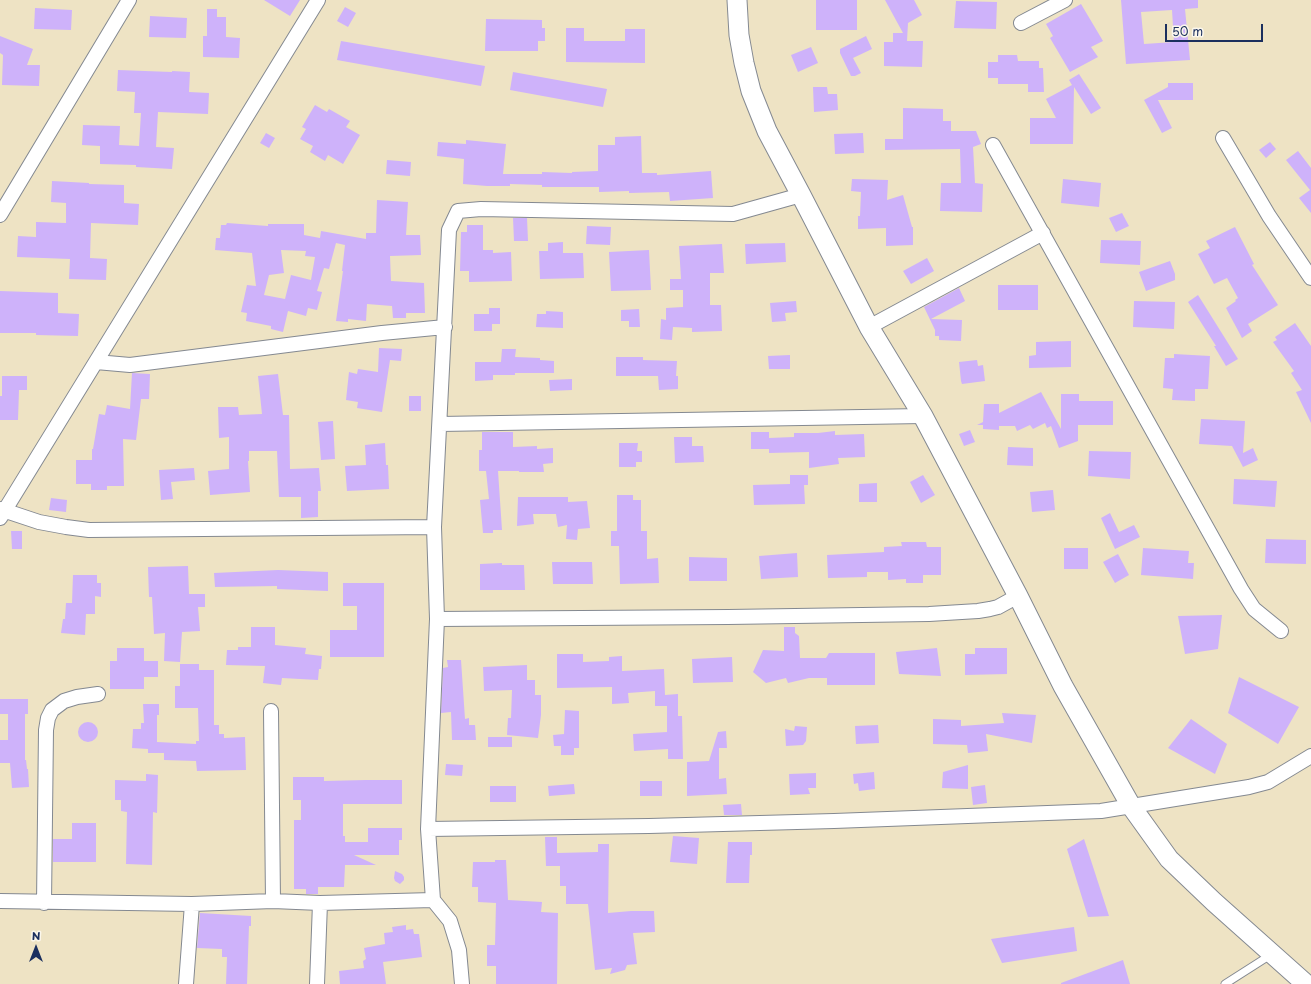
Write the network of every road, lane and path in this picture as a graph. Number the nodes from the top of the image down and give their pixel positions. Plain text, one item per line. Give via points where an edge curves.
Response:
1 (129, 0) edge
2 (318, 0) edge
3 (737, 0) edge
4 (1065, 0) edge
5 (1021, 22) dead end
6 (1224, 138) dead end
7 (993, 145) dead end
8 (801, 195) junction
9 (0, 215) edge
10 (1043, 233) junction
11 (1311, 278) edge
12 (444, 327) junction
13 (868, 327) junction
14 (96, 362) junction
15 (923, 416) junction
16 (440, 424) junction
17 (2, 513) edge
18 (434, 527) junction
19 (1018, 596) junction
20 (436, 619) junction
21 (1281, 631) dead end
22 (98, 694) dead end
23 (271, 711) dead end
24 (1309, 759) edge
25 (1131, 806) junction
26 (428, 829) junction
27 (434, 900) junction
28 (0, 901) edge
29 (273, 901) junction
30 (44, 903) junction
31 (320, 903) junction
32 (192, 904) junction
33 (1272, 954) junction
34 (186, 984) edge
35 (317, 984) edge
36 (462, 984) edge
37 (1225, 984) edge
38 (1306, 984) edge

1 - 9 street
2 - 14 street
3 - 8 street via 739,35 751,91 767,132
4 - 5 street
6 - 11 street via 1269,216
7 - 10 street
8 - 12 street via 733,214 481,209 458,211 449,230
8 - 13 street
10 - 13 street
10 - 21 street via 1241,589 1254,609
12 - 14 street via 130,365
12 - 16 street
13 - 15 street
14 - 17 street
15 - 16 street
15 - 19 street
16 - 18 street
17 - 18 street via 89,530
18 - 20 street
19 - 20 street via 990,609 929,614
19 - 25 street via 1063,686
20 - 26 street
22 - 30 street via 64,701 52,710 48,718
23 - 29 street
24 - 25 street via 1268,782
25 - 26 street via 1101,811 850,821
25 - 33 street via 1169,859
26 - 27 street
27 - 31 street
27 - 36 street via 450,921 459,950
28 - 30 street
29 - 31 street
29 - 32 street
30 - 32 street
31 - 35 street
32 - 34 street
33 - 37 lane
33 - 38 street

